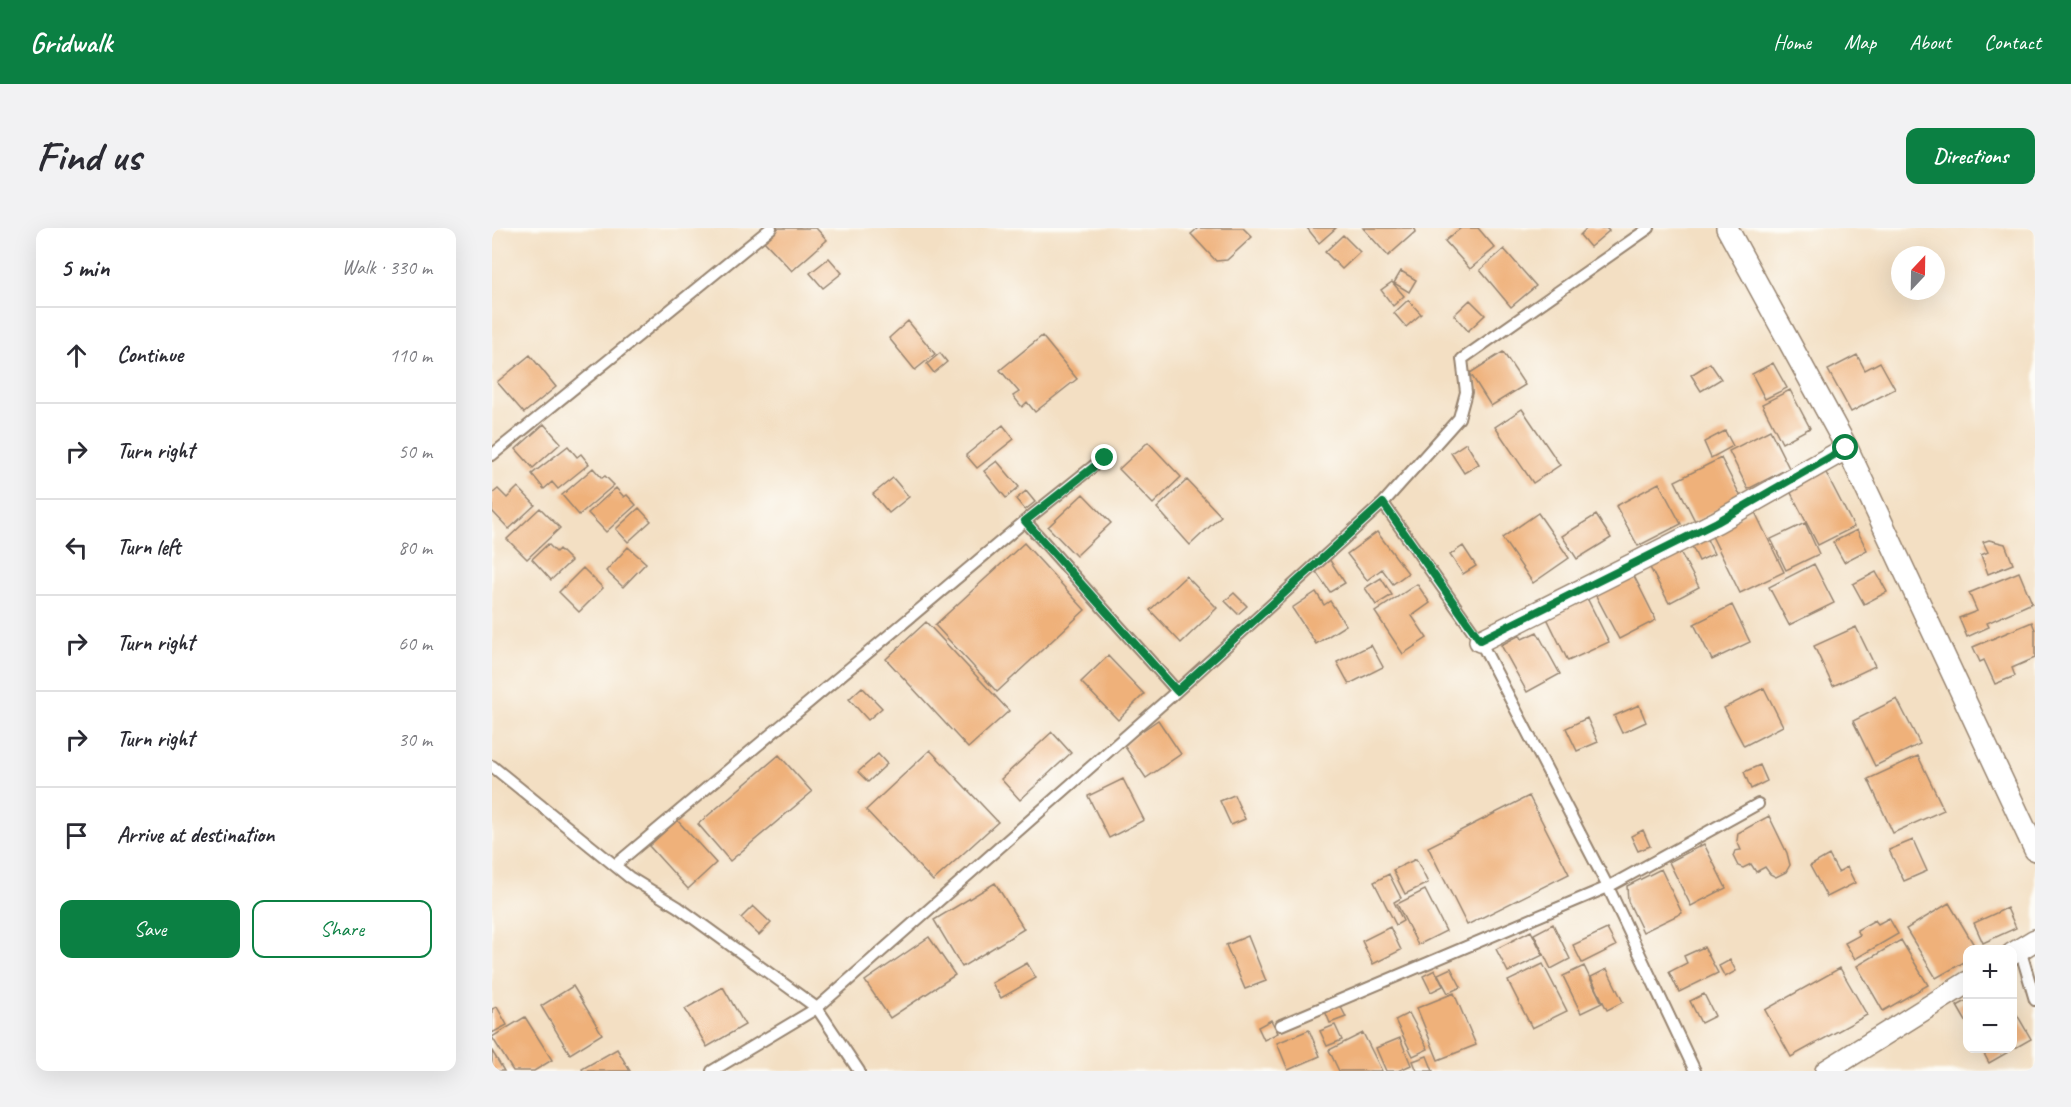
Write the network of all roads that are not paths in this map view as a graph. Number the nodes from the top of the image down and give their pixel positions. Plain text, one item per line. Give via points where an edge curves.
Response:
1 (771, 228) edge
2 (1649, 228) edge
3 (1727, 228) edge
4 (1846, 448) junction
5 (492, 455) edge
6 (1105, 458) dead end
7 (1383, 503) junction
8 (1025, 521) junction
9 (1480, 640) junction
10 (1177, 691) junction
11 (492, 766) edge
12 (1758, 804) dead end
13 (2035, 850) edge
14 (615, 866) junction
15 (1608, 887) junction
16 (2022, 947) edge
17 (1963, 985) edge
18 (2035, 1000) edge
19 (817, 1008) junction
20 (1281, 1024) dead end
21 (712, 1071) edge
22 (859, 1071) edge
23 (1695, 1071) edge
24 (1827, 1071) edge

1 - 5 lane
2 - 7 lane via 1462,359 1466,392 1459,418
3 - 4 street
4 - 9 street via 1717,522
4 - 13 street
6 - 8 lane
7 - 9 lane
7 - 10 lane
8 - 10 lane
8 - 14 lane
9 - 15 lane
10 - 19 lane
11 - 14 lane
12 - 15 lane
14 - 19 lane
15 - 20 lane
15 - 23 lane
16 - 18 lane
17 - 24 street
19 - 21 lane
19 - 22 lane

